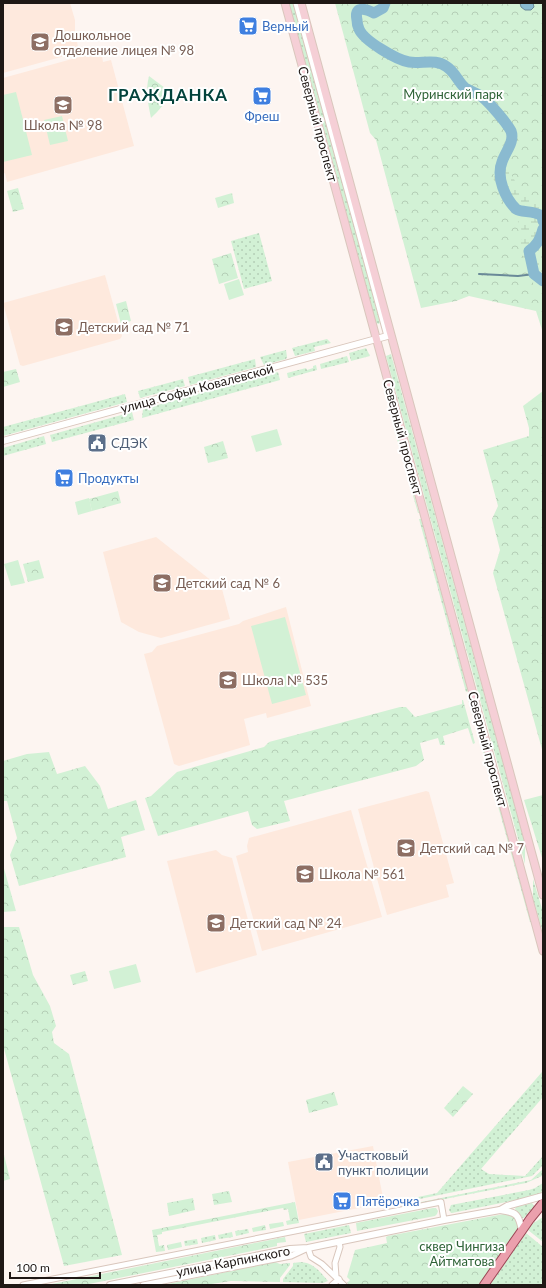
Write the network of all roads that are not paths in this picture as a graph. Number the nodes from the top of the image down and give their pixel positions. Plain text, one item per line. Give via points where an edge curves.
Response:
1 (285, 3) edge
2 (296, 3) edge
3 (301, 3) edge
4 (389, 336) junction
5 (377, 339) junction
6 (3, 441) edge
7 (535, 867) junction
8 (521, 870) junction
9 (543, 895) edge
10 (543, 951) edge
11 (543, 1196) edge
12 (543, 1203) edge
13 (500, 1210) junction
14 (444, 1220) junction
15 (522, 1231) junction
16 (339, 1242) junction
17 (308, 1248) junction
18 (337, 1278) junction
19 (23, 1285) edge
20 (110, 1285) edge
21 (143, 1285) edge
22 (332, 1285) edge
23 (344, 1285) edge
24 (484, 1285) edge

1 - 5 main road, Северный проспект
2 - 4 street, Северный проспект
3 - 4 main road, Северный проспект via 388,320
4 - 5 street, улица Софьи Ковалевской
4 - 7 main road, Северный проспект
5 - 6 street, улица Софьи Ковалевской
5 - 8 main road, Северный проспект
7 - 8 main road
7 - 9 main road, Северный проспект
8 - 10 main road, Северный проспект
11 - 13 street, улица Карпинского
12 - 15 main road
13 - 14 street, улица Карпинского
13 - 15 street via 517,1215
14 - 16 street, улица Карпинского
14 - 19 street via 441,1202
15 - 24 main road
16 - 17 street, улица Карпинского
16 - 18 street via 335,1263
17 - 18 street via 311,1257
17 - 20 street, улица Карпинского via 290,1249
17 - 21 street, улица Карпинского via 291,1256
18 - 22 street
18 - 23 street

